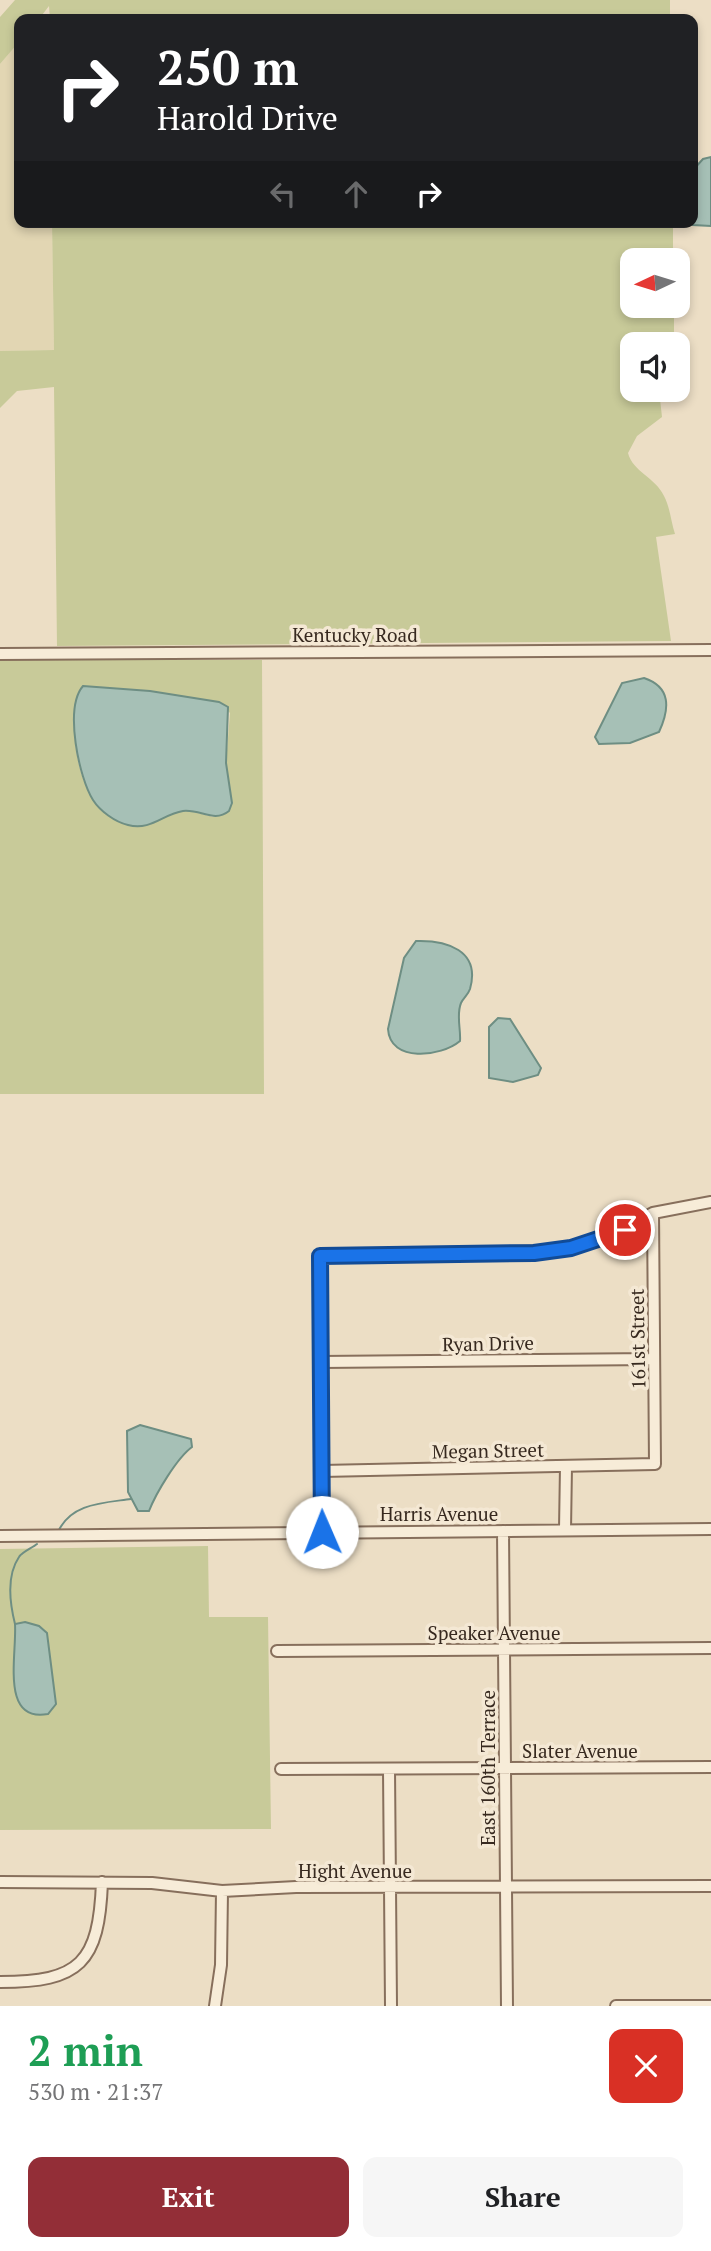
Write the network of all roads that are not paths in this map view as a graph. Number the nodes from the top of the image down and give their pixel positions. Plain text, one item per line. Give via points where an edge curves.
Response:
1 (711, 650) edge
2 (0, 654) edge
3 (711, 1202) edge
4 (653, 1213) junction
5 (654, 1359) junction
6 (321, 1362) junction
7 (655, 1464) joint
8 (566, 1466) junction
9 (321, 1471) junction
10 (711, 1529) edge
11 (565, 1530) junction
12 (503, 1531) junction
13 (322, 1532) junction
14 (0, 1536) edge
15 (711, 1648) edge
16 (504, 1649) junction
17 (277, 1651) dead end
18 (711, 1767) edge
19 (505, 1768) junction
20 (281, 1769) dead end
21 (388, 1769) junction
22 (0, 1882) edge
23 (102, 1882) junction
24 (711, 1886) edge
25 (390, 1887) junction
26 (506, 1887) junction
27 (222, 1892) junction
28 (0, 1982) edge
29 (215, 2006) edge
30 (391, 2006) edge
31 (507, 2006) edge
32 (616, 2006) edge
33 (711, 2006) edge

1 - 2 street, Kentucky Road
3 - 4 street
4 - 5 street, 161st Street
4 - 6 street via 610,1236 555,1251 320,1256
5 - 6 street, Ryan Drive
5 - 7 street, 161st Street
6 - 9 street
7 - 8 street, Megan Street
8 - 9 street, Megan Street
8 - 11 street
9 - 13 street
10 - 11 street, Harris Avenue
11 - 12 street, Harris Avenue
12 - 13 street, Harris Avenue
12 - 16 street, East 160th Terrace
13 - 14 street, Harris Avenue
15 - 16 street, Speaker Avenue
16 - 17 street, Speaker Avenue
16 - 19 street, East 160th Terrace
18 - 19 street, Slater Avenue
19 - 21 street, Slater Avenue
19 - 26 street, East 160th Terrace
20 - 21 street, Slater Avenue
21 - 25 street
22 - 23 street, Hight Avenue
23 - 27 street, Hight Avenue
23 - 28 street via 97,1929 79,1964 61,1976 39,1982
24 - 26 street, Hight Avenue
25 - 26 street, Hight Avenue
25 - 27 street, Hight Avenue
25 - 30 street
26 - 31 street, East 160th Terrace
27 - 29 street
32 - 33 street

